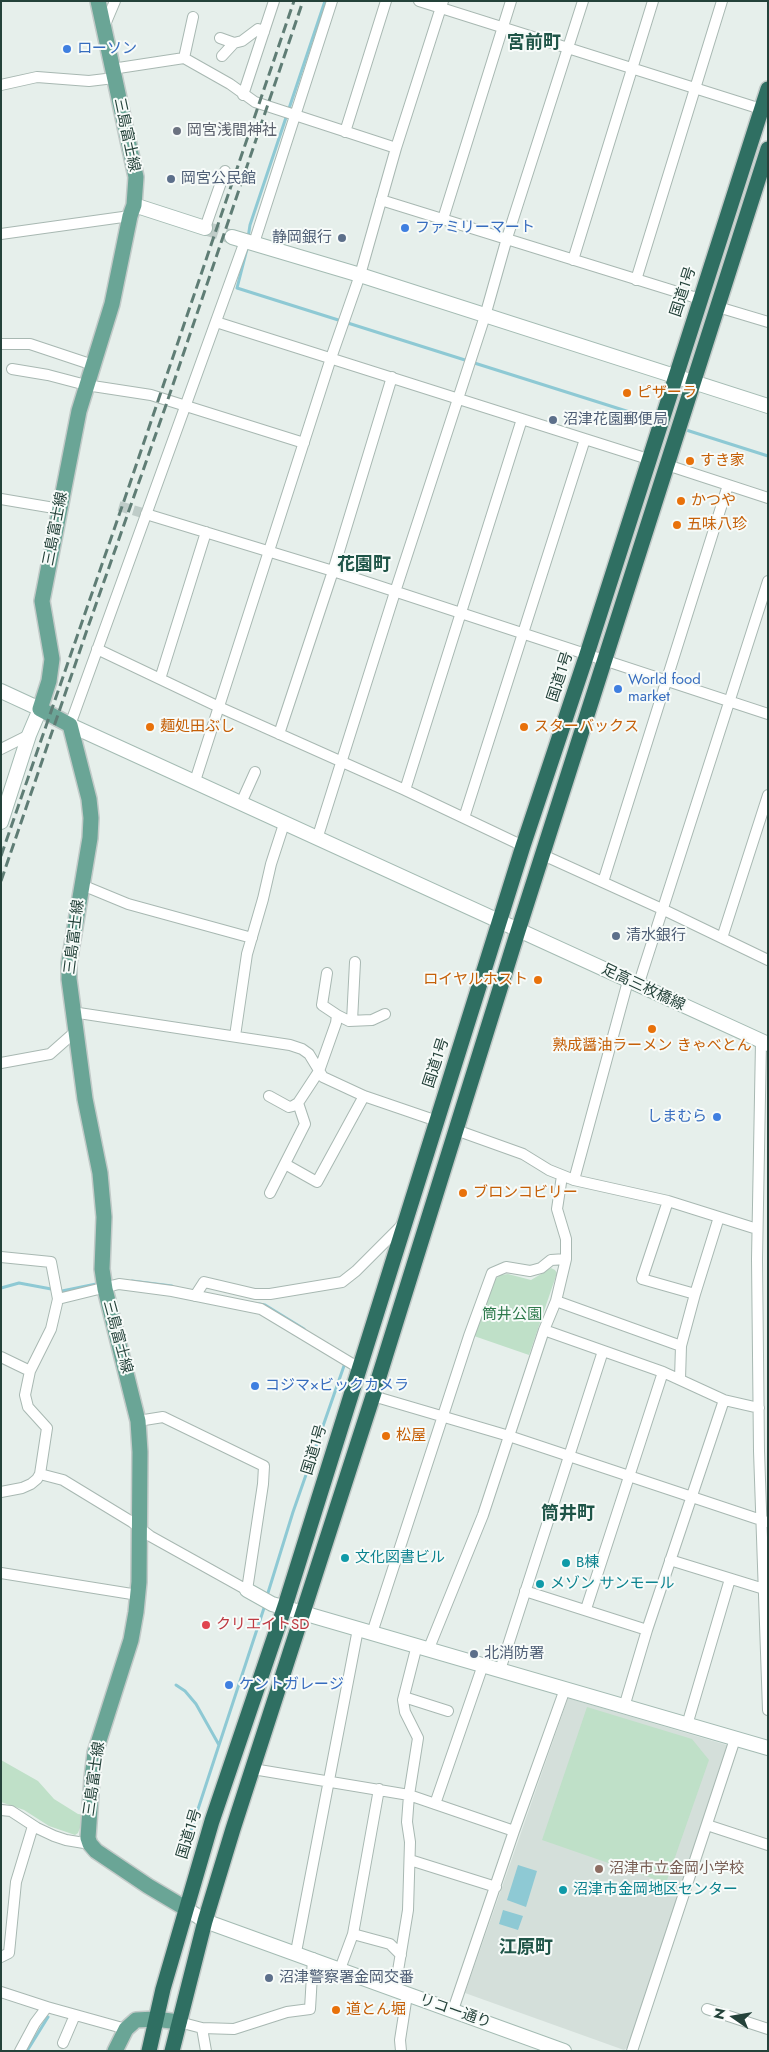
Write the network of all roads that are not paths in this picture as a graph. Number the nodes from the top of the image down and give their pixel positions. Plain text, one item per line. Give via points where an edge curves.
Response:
1 (98, 1) edge
2 (115, 1) edge
3 (274, 1) edge
4 (332, 1) edge
5 (386, 1) edge
6 (419, 1) edge
7 (510, 1) edge
8 (583, 1) edge
9 (654, 1) edge
10 (722, 1) edge
11 (442, 4) edge
12 (193, 17) dead end
13 (104, 28) junction
14 (502, 28) junction
15 (264, 32) junction
16 (220, 38) dead end
17 (234, 43) junction
18 (569, 49) junction
19 (222, 56) dead end
20 (184, 58) junction
21 (633, 69) junction
22 (113, 74) junction
23 (1, 85) edge
24 (696, 88) junction
25 (768, 89) edge
26 (243, 95) junction
27 (764, 110) edge
28 (294, 116) junction
29 (345, 132) junction
30 (396, 148) junction
31 (768, 149) edge
32 (225, 171) dead end
33 (381, 200) junction
34 (132, 210) junction
35 (444, 219) junction
36 (205, 228) joint
37 (1, 234) edge
38 (507, 238) junction
39 (244, 240) junction
40 (573, 260) junction
41 (360, 275) junction
42 (636, 280) junction
43 (700, 299) junction
44 (718, 307) junction
45 (485, 316) junction
46 (216, 322) junction
47 (768, 322) edge
48 (1, 344) edge
49 (331, 358) junction
50 (93, 365) junction
51 (12, 369) dead end
52 (676, 376) junction
53 (392, 377) junction
54 (693, 382) junction
55 (86, 385) junction
56 (457, 398) junction
57 (186, 406) junction
58 (768, 406) edge
59 (522, 419) junction
60 (585, 439) junction
61 (304, 442) junction
62 (648, 459) junction
63 (667, 465) junction
64 (728, 485) junction
65 (768, 498) edge
66 (1, 499) edge
67 (60, 509) junction
68 (146, 514) junction
69 (206, 532) junction
70 (269, 552) junction
71 (333, 571) junction
72 (768, 581) edge
73 (395, 592) junction
74 (459, 614) junction
75 (523, 634) junction
76 (97, 649) junction
77 (587, 654) junction
78 (606, 661) junction
79 (160, 679) junction
80 (667, 681) junction
81 (1, 690) edge
82 (1, 699) edge
83 (730, 702) junction
84 (219, 707) junction
85 (40, 709) junction
86 (768, 714) edge
87 (70, 725) junction
88 (279, 734) junction
89 (29, 735) junction
90 (1, 750) edge
91 (342, 761) junction
92 (254, 772) dead end
93 (194, 781) junction
94 (404, 790) junction
95 (768, 795) edge
96 (241, 803) junction
97 (464, 818) junction
98 (1, 822) edge
99 (284, 824) junction
100 (317, 839) junction
101 (523, 846) junction
102 (543, 855) junction
103 (603, 882) junction
104 (82, 885) junction
105 (662, 908) junction
106 (500, 922) junction
107 (518, 931) junction
108 (252, 938) junction
109 (722, 938) junction
110 (768, 960) edge
111 (355, 962) dead end
112 (327, 973) dead end
113 (633, 984) junction
114 (72, 1012) junction
115 (385, 1014) dead end
116 (337, 1016) junction
117 (352, 1021) junction
118 (76, 1031) junction
119 (235, 1036) junction
120 (765, 1043) edge
121 (1, 1063) edge
122 (319, 1071) junction
123 (269, 1096) dead end
124 (364, 1096) junction
125 (298, 1103) junction
126 (437, 1121) junction
127 (456, 1130) junction
128 (285, 1164) junction
129 (562, 1176) junction
130 (574, 1180) junction
131 (270, 1192) dead end
132 (668, 1201) junction
133 (719, 1217) junction
134 (405, 1222) junction
135 (757, 1229) junction
136 (1, 1257) edge
137 (566, 1259) junction
138 (757, 1259) junction
139 (768, 1263) edge
140 (104, 1289) junction
141 (695, 1294) junction
142 (195, 1296) junction
143 (58, 1298) junction
144 (556, 1300) junction
145 (544, 1330) junction
146 (681, 1346) junction
147 (603, 1352) junction
148 (1, 1357) edge
149 (359, 1368) junction
150 (30, 1371) junction
151 (664, 1372) junction
152 (680, 1379) junction
153 (373, 1396) junction
154 (724, 1400) junction
155 (759, 1408) junction
156 (443, 1416) junction
157 (138, 1421) junction
158 (509, 1436) junction
159 (763, 1452) edge
160 (568, 1457) junction
161 (40, 1474) junction
162 (630, 1475) junction
163 (1, 1492) edge
164 (692, 1497) junction
165 (764, 1521) edge
166 (140, 1528) junction
167 (670, 1560) junction
168 (1, 1573) edge
169 (730, 1579) junction
170 (764, 1589) junction
171 (247, 1590) junction
172 (525, 1591) junction
173 (138, 1595) junction
174 (285, 1606) junction
175 (586, 1610) junction
176 (304, 1612) junction
177 (358, 1629) junction
178 (647, 1630) junction
179 (372, 1633) junction
180 (423, 1647) junction
181 (767, 1659) edge
182 (483, 1665) junction
183 (500, 1670) junction
184 (565, 1690) junction
185 (404, 1697) junction
186 (624, 1707) junction
187 (768, 1710) edge
188 (448, 1711) dead end
189 (687, 1725) junction
190 (735, 1739) junction
191 (768, 1748) edge
192 (253, 1769) junction
193 (328, 1780) junction
194 (379, 1789) junction
195 (409, 1795) junction
196 (435, 1804) junction
197 (1, 1810) edge
198 (707, 1825) junction
199 (33, 1826) junction
200 (514, 1831) junction
201 (90, 1844) junction
202 (768, 1846) edge
203 (410, 1860) junction
204 (496, 1887) junction
205 (185, 1908) junction
206 (205, 1921) junction
207 (353, 1934) junction
208 (296, 1952) junction
209 (401, 1955) junction
210 (1, 1957) edge
211 (312, 1958) junction
212 (340, 1969) junction
213 (1, 1992) edge
214 (401, 1992) junction
215 (47, 2007) junction
216 (707, 2009) dead end
217 (453, 2010) junction
218 (75, 2015) junction
219 (155, 2019) junction
220 (179, 2022) junction
221 (202, 2028) junction
222 (126, 2029) junction
223 (768, 2029) edge
224 (64, 2042) dead end
225 (20, 2051) edge
226 (115, 2051) edge
227 (149, 2051) edge
228 (172, 2051) edge
229 (206, 2051) edge
230 (401, 2051) edge
231 (564, 2051) edge
232 (632, 2051) edge

1 - 13 main road, 三島富士線
2 - 13 street
3 - 15 street
4 - 28 street
5 - 29 street
6 - 11 street
7 - 14 street
8 - 18 street
9 - 21 street
10 - 24 street
11 - 14 street
11 - 30 street
12 - 20 street
13 - 22 main road, 三島富士線
14 - 18 street
14 - 35 street
15 - 17 street via 258,29
15 - 26 street
16 - 17 street
17 - 19 street
18 - 21 street
18 - 38 street
20 - 22 street
20 - 26 street via 208,70
21 - 24 street
21 - 40 street
22 - 23 street via 89,81 37,77
22 - 34 main road, 三島富士線 via 136,177
24 - 27 street
24 - 42 street
25 - 27 highway, 国道1号
26 - 28 street
27 - 43 highway, 国道1号
28 - 29 street
28 - 39 street
29 - 30 street
30 - 33 street
31 - 44 highway
32 - 36 street
33 - 35 street
33 - 41 street
34 - 36 street
34 - 37 street
34 - 50 main road, 三島富士線 via 112,304
35 - 38 street
38 - 40 street
38 - 45 street
39 - 41 street
39 - 46 street
40 - 42 street
41 - 45 street
41 - 49 street
42 - 43 street
43 - 52 highway, 国道1号
44 - 47 street
44 - 54 highway
45 - 52 street
45 - 56 street
46 - 49 street
46 - 57 street
48 - 50 street via 30,344
49 - 53 street
49 - 61 street
50 - 55 main road, 三島富士線
51 - 55 street
52 - 54 street
52 - 62 highway, 国道1号
53 - 56 street
53 - 71 street
54 - 58 street
54 - 63 highway
55 - 57 street via 151,395
55 - 67 main road, 三島富士線
56 - 59 street
56 - 73 street
57 - 61 street
57 - 68 street
59 - 60 street
59 - 74 street
60 - 62 street
60 - 75 street
61 - 70 street
62 - 77 highway, 国道1号
63 - 64 street
63 - 78 highway
64 - 65 street
64 - 80 street
66 - 67 street
67 - 85 main road, 三島富士線 via 42,601 52,659
68 - 69 street
68 - 76 street
69 - 70 street
69 - 79 street
70 - 71 street
70 - 84 street
71 - 73 street
71 - 88 street
72 - 83 street
73 - 74 street
73 - 91 street
74 - 75 street
74 - 94 street
75 - 77 street
75 - 97 street
76 - 79 street
76 - 87 street
77 - 78 street
77 - 101 highway, 国道1号
78 - 80 street
78 - 102 highway
79 - 84 street
80 - 83 street
80 - 103 street
81 - 85 street
82 - 85 street
83 - 86 street
83 - 105 street
84 - 88 street
84 - 93 street
85 - 87 main road
85 - 89 street
87 - 93 street, 足高三枚橋線
87 - 104 main road, 三島富士線 via 91,818
88 - 91 street
89 - 90 street
89 - 98 street
91 - 94 street
91 - 100 street
92 - 96 street
93 - 96 street, 足高三枚橋線
94 - 97 street
95 - 109 street
96 - 99 street, 足高三枚橋線
97 - 101 street
99 - 100 street, 足高三枚橋線
99 - 108 street
100 - 106 street, 足高三枚橋線
101 - 106 highway, 国道1号
102 - 103 street
102 - 107 highway
103 - 105 street
104 - 108 street via 128,904
104 - 114 main road, 三島富士線 via 69,963
105 - 109 street
105 - 113 street
106 - 107 street, 足高三枚橋線
106 - 126 highway, 国道1号
107 - 113 street, 足高三枚橋線
107 - 127 highway
108 - 119 street via 241,981
109 - 110 street
111 - 117 street
112 - 116 street via 322,1005
113 - 120 street, 足高三枚橋線
113 - 130 street
114 - 118 main road, 三島富士線
114 - 119 street
115 - 117 street via 372,1020
116 - 117 street
116 - 122 street
118 - 121 street via 50,1054
118 - 140 main road, 三島富士線 via 100,1173
119 - 122 street via 302,1049 310,1054
120 - 135 street
122 - 124 street via 323,1077
122 - 125 street
123 - 125 street via 289,1107
124 - 126 street
124 - 128 street via 317,1182
125 - 128 street via 306,1121
126 - 134 highway, 国道1号
127 - 129 street via 523,1154
127 - 153 highway
128 - 131 street
129 - 130 street
129 - 137 street via 557,1209 566,1239
130 - 132 street
132 - 133 street
132 - 141 street via 642,1279
133 - 135 street
133 - 141 street
134 - 142 street via 342,1282 255,1294 204,1282
134 - 149 highway, 国道1号
135 - 138 street
136 - 143 street via 51,1262
137 - 144 street
137 - 156 street via 551,1260 530,1271 506,1267 492,1273
138 - 139 street
138 - 155 street
140 - 142 street via 119,1284 135,1285
140 - 143 street
140 - 157 main road, 三島富士線
141 - 146 street
142 - 149 street via 269,1312
143 - 150 street via 51,1329
144 - 145 street
144 - 146 street
145 - 147 street
145 - 158 street
146 - 152 street
147 - 151 street
147 - 160 street
148 - 150 street
149 - 174 highway, 国道1号
150 - 161 street via 26,1401 47,1428
151 - 152 street
151 - 162 street
152 - 154 street
153 - 156 street
153 - 176 highway
154 - 155 street
154 - 164 street
155 - 159 street
156 - 158 street
156 - 179 street
157 - 166 main road, 三島富士線
157 - 171 street via 163,1417 264,1466
158 - 160 street
158 - 180 street via 483,1515
159 - 165 street
160 - 162 street
160 - 172 street
161 - 163 street via 31,1484
161 - 166 street via 63,1480
162 - 164 street
162 - 175 street
164 - 165 street
164 - 167 street
165 - 170 street
166 - 171 street
166 - 173 main road, 三島富士線
167 - 169 street
167 - 178 street
168 - 173 street
169 - 170 street
169 - 189 street
170 - 181 street
171 - 174 street via 272,1604
172 - 175 street
172 - 183 street
173 - 201 main road, 三島富士線 via 132,1634 95,1753 88,1827
174 - 176 street
174 - 205 highway, 国道1号
175 - 178 street
176 - 177 street
176 - 192 highway
177 - 179 street
177 - 193 street
178 - 186 street
179 - 180 street
180 - 182 street
180 - 185 street
181 - 187 street
182 - 183 street
182 - 196 street
183 - 184 street
184 - 186 street
184 - 200 street
185 - 188 street
185 - 195 street via 406,1712 418,1738
186 - 189 street
189 - 190 street
190 - 191 street
190 - 198 street
192 - 193 street
192 - 206 highway
193 - 194 street
193 - 208 street
194 - 195 street
194 - 207 street
195 - 196 street
195 - 203 street
196 - 200 street
197 - 199 street via 11,1811
198 - 202 street
198 - 232 street
199 - 201 street via 66,1840
199 - 210 street via 16,1882 9,1954
200 - 204 street
201 - 205 main road
203 - 204 street
203 - 209 street via 408,1910
204 - 217 street
205 - 206 street, リコー通り
205 - 219 highway, 国道1号
206 - 208 street, リコー通り
206 - 220 highway
207 - 209 street via 390,1944
207 - 212 street
208 - 211 street, リコー通り
209 - 214 street
211 - 212 street, リコー通り
211 - 221 street via 310,2009 287,2012 234,2029
212 - 214 street, リコー通り
213 - 215 street
214 - 217 street, リコー通り
214 - 230 street
215 - 218 street
215 - 225 street
216 - 223 street
217 - 231 street, リコー通り
218 - 222 street
218 - 224 street
219 - 220 main road
219 - 222 main road via 136,2020
219 - 227 highway, 国道1号
220 - 221 street
220 - 228 highway
221 - 229 street
222 - 226 main road

